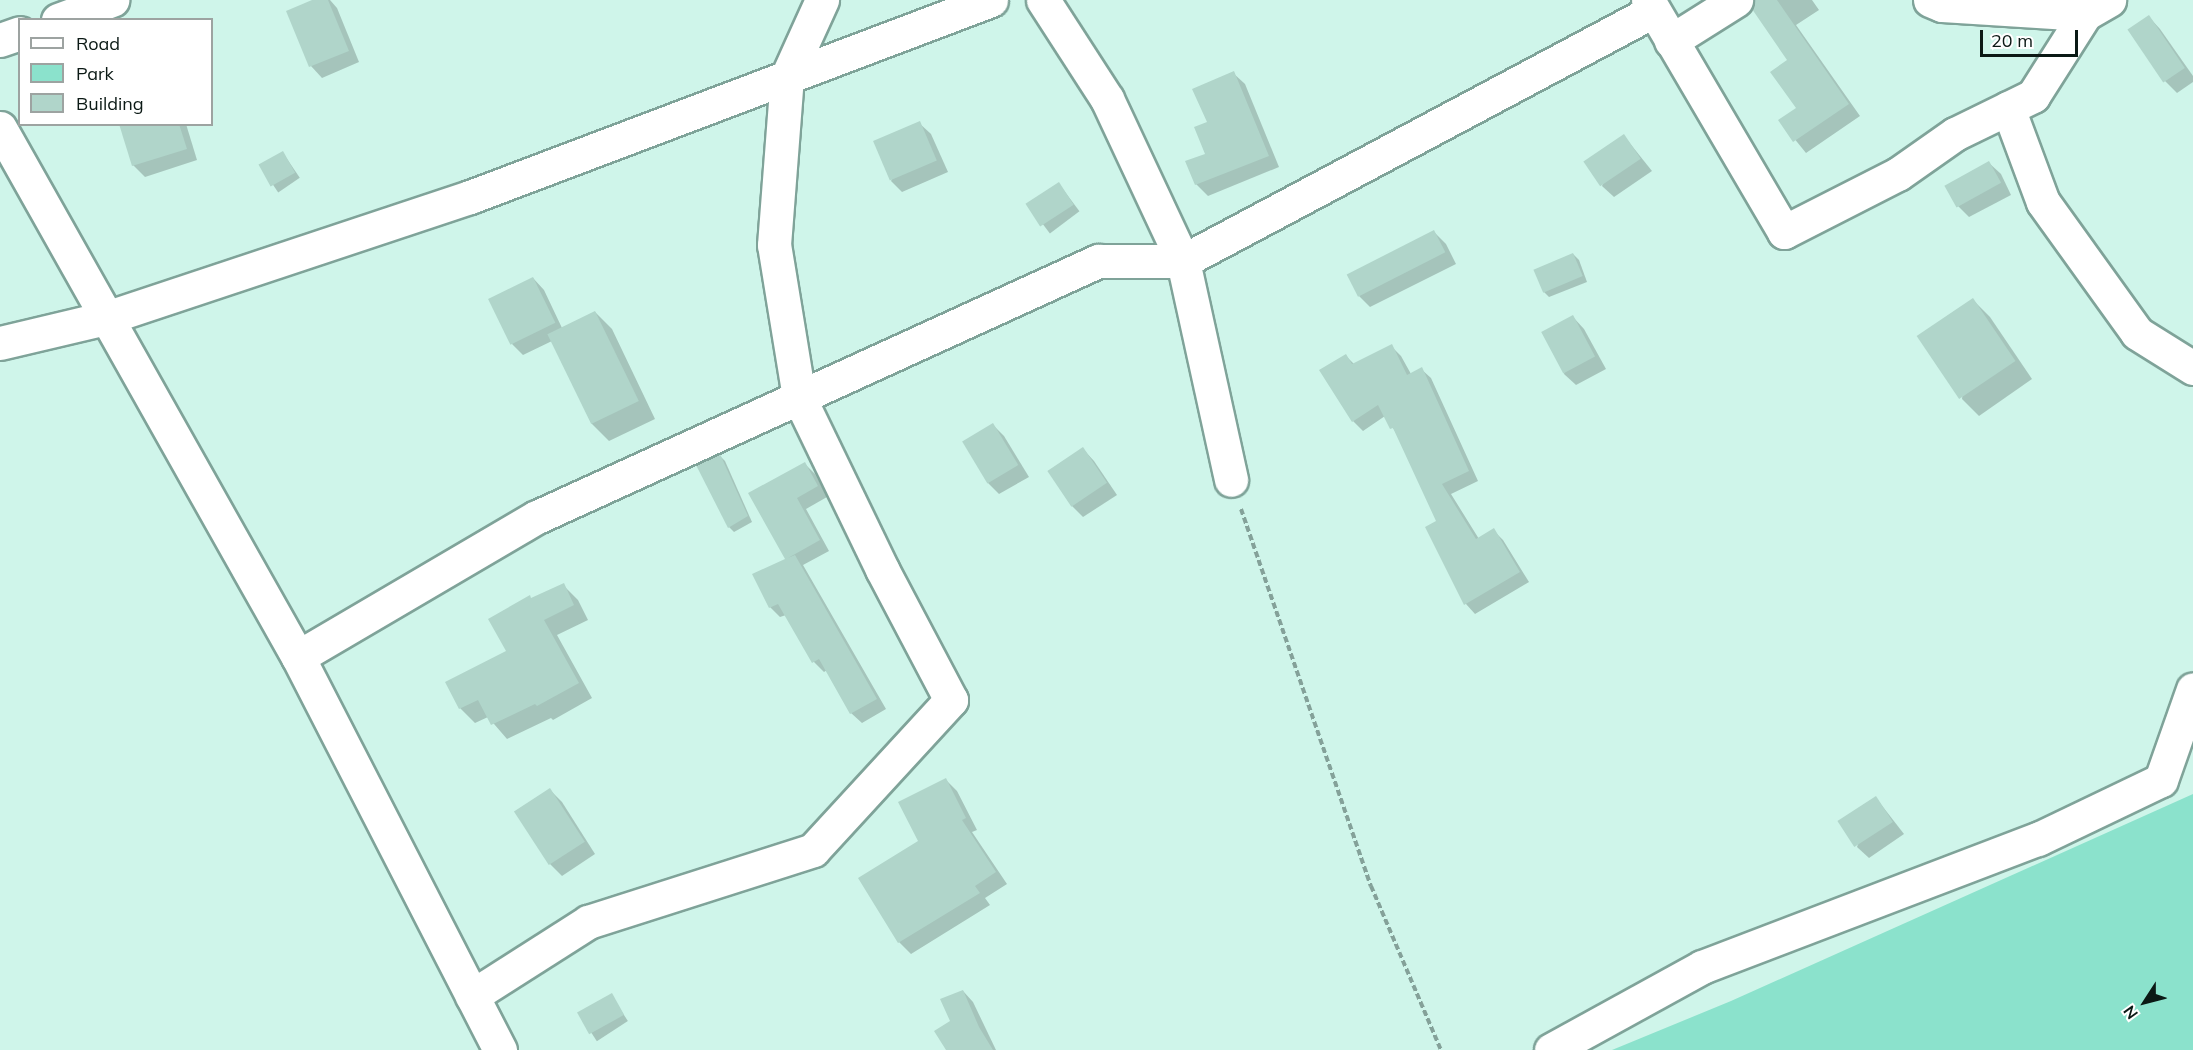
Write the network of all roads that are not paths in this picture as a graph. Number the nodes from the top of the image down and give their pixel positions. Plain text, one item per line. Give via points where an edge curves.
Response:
1 (112, 0) edge
2 (822, 0) edge
3 (991, 0) edge
4 (1043, 0) edge
5 (1736, 0) edge
6 (1930, 0) edge
7 (1650, 5) edge
8 (2097, 7) edge
9 (63, 18) edge
10 (18, 34) edge
11 (0, 40) edge
12 (1671, 41) junction
13 (787, 77) junction
14 (2008, 108) junction
15 (0, 128) edge
16 (1183, 261) junction
17 (106, 318) junction
18 (0, 344) edge
19 (2193, 368) edge
20 (799, 397) junction
21 (1231, 480) road end
22 (298, 657) junction
23 (2193, 689) edge
24 (472, 996) junction
25 (500, 1050) edge
26 (1551, 1050) edge

1 - 9 street
2 - 13 street
3 - 13 street
4 - 16 street via 1107,99
5 - 12 street
6 - 8 street via 1942,5
7 - 12 street
7 - 16 street
8 - 14 street via 2033,96
10 - 11 street
12 - 14 street via 1784,232 1898,174 1955,134
13 - 17 street via 470,196
13 - 20 street via 774,245
14 - 19 street via 2043,202 2137,333
15 - 17 street
16 - 20 street via 1098,261
16 - 21 street
17 - 18 street
17 - 22 street
20 - 22 street via 537,518
20 - 24 street via 951,700 813,850 588,922
22 - 24 street
23 - 26 street via 2161,780 2038,839 1702,967
24 - 25 street

